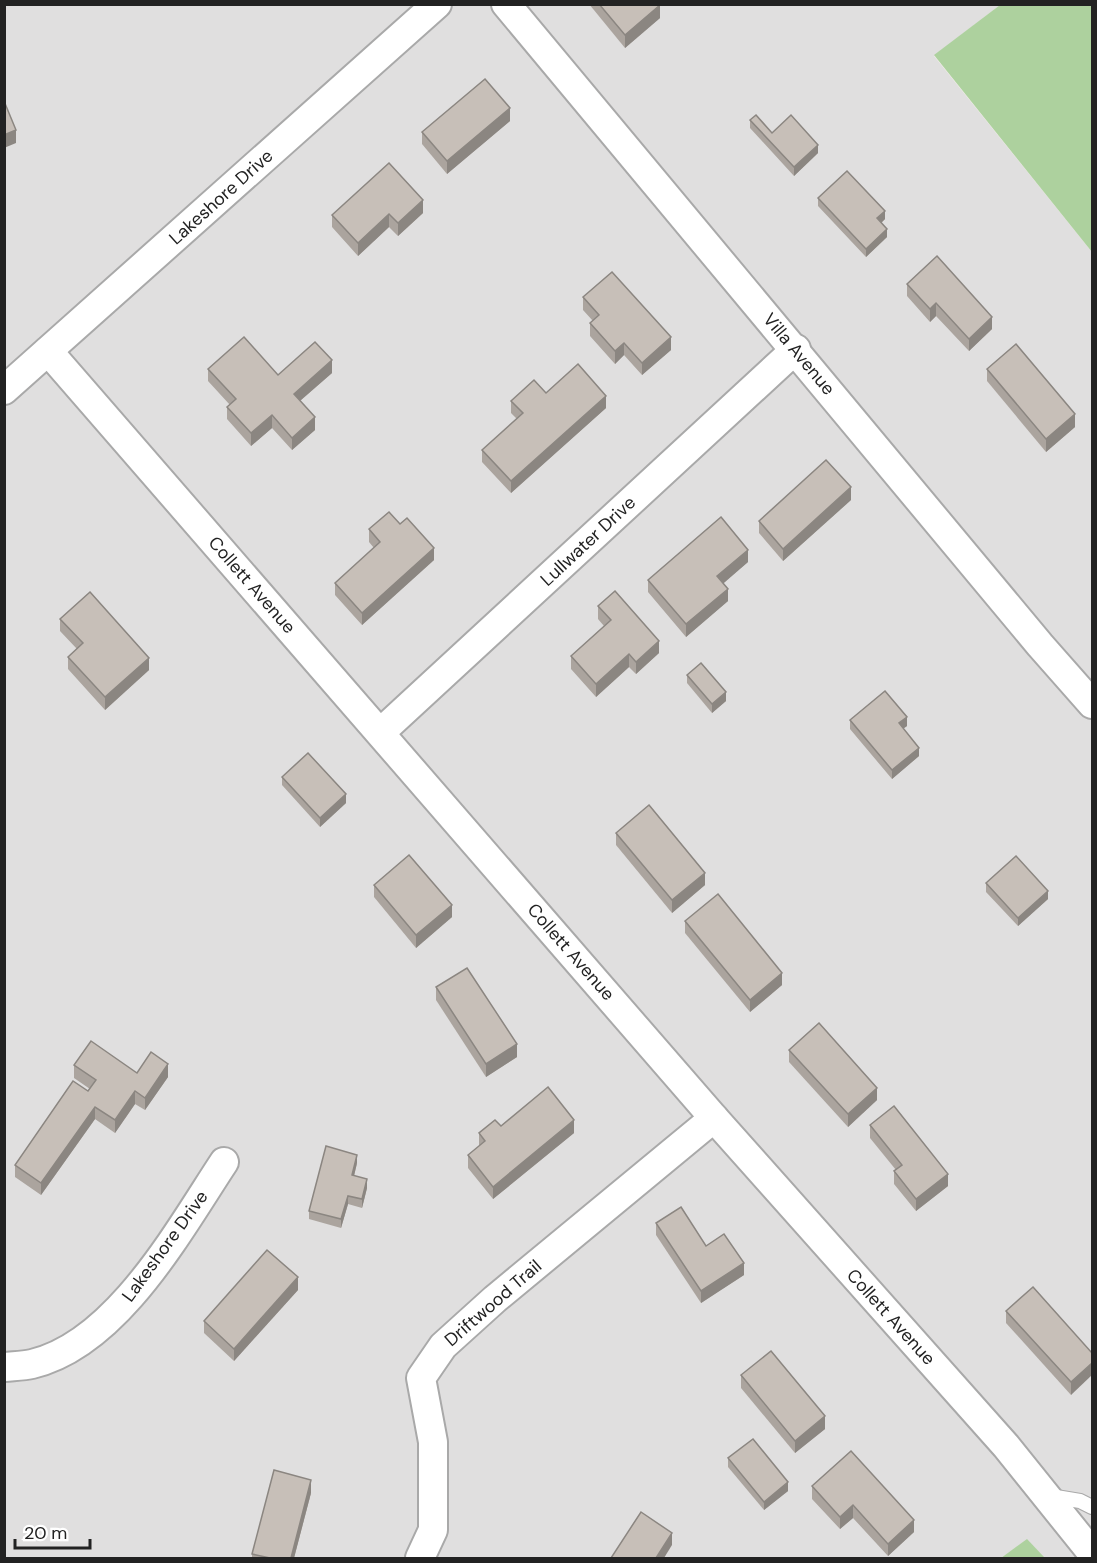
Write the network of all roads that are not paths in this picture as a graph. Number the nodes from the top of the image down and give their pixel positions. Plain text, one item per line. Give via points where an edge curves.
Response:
1 (437, 4) edge
2 (506, 4) edge
3 (796, 349) junction
4 (48, 351) junction
5 (4, 390) edge
6 (1092, 704) edge
7 (381, 732) junction
8 (714, 1118) junction
9 (224, 1162) dead end
10 (4, 1366) edge
11 (1045, 1495) junction
12 (1092, 1507) edge
13 (1092, 1553) edge
14 (420, 1558) edge

1 - 4 street, Lakeshore Drive
2 - 3 street, Villa Avenue
3 - 6 street, Villa Avenue
3 - 7 street, Lullwater Drive
4 - 5 street, Lakeshore Drive
4 - 7 street, Collett Avenue
7 - 8 street, Collett Avenue
8 - 11 street, Collett Avenue via 1006,1446
8 - 14 street, Driftwood Trail via 443,1346 422,1378 433,1442 433,1530
9 - 10 street, Lakeshore Drive via 161,1258 113,1316 80,1343 32,1364
11 - 12 lane
11 - 13 street, Collett Avenue

